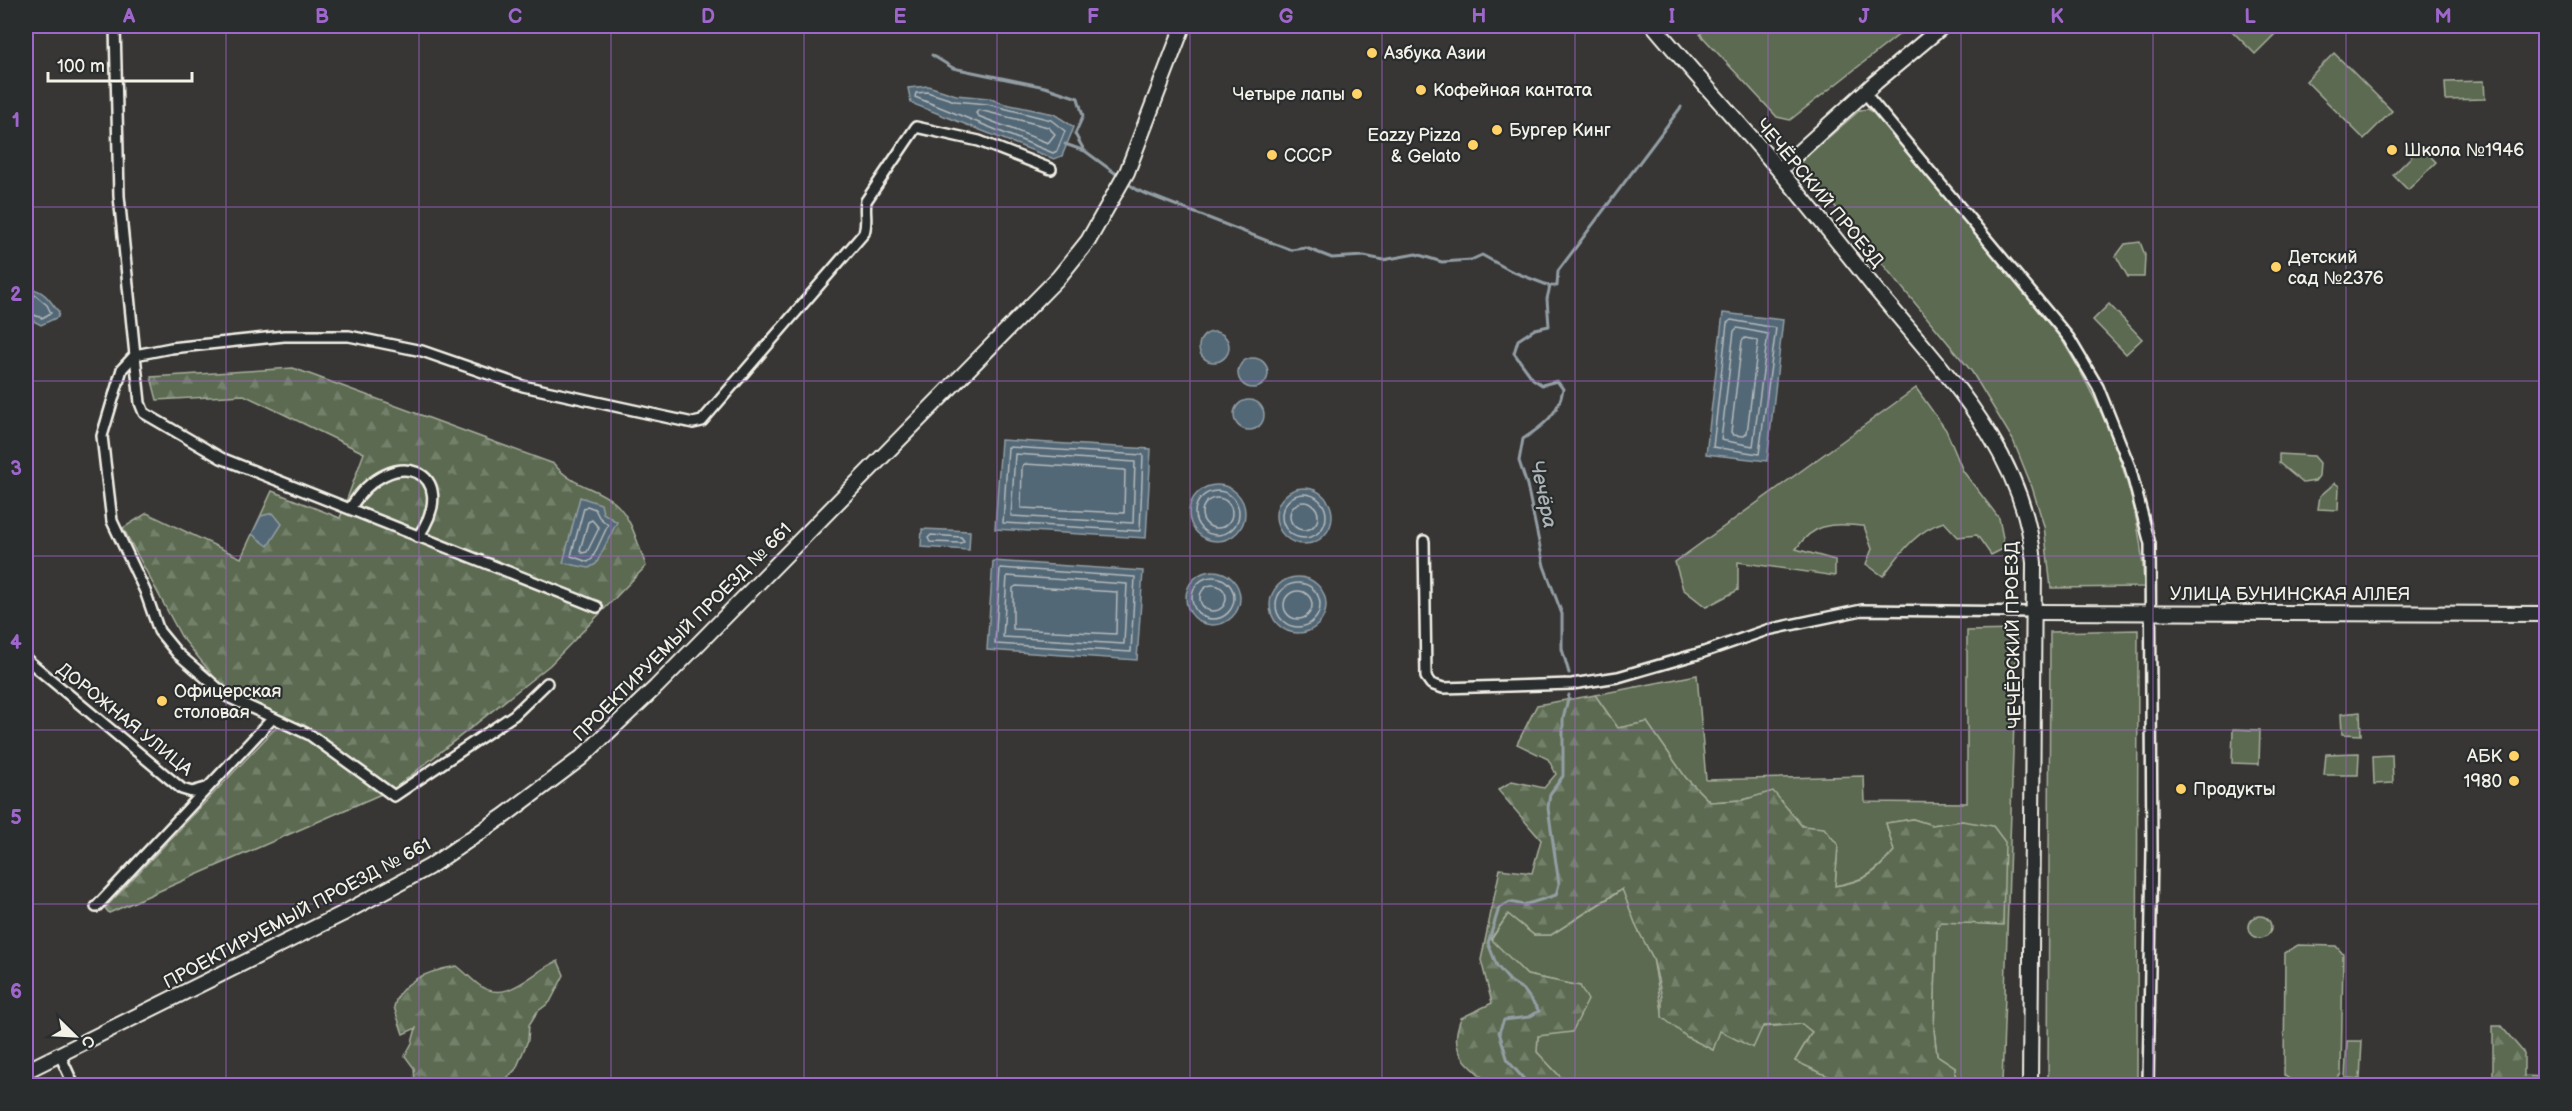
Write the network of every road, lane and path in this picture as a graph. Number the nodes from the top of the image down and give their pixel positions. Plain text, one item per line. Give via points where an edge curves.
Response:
1 (115, 26) edge
2 (1184, 26) edge
3 (1654, 26) edge
4 (1943, 26) edge
5 (1864, 92) junction
6 (1051, 169) dead end
7 (1779, 170) junction
8 (135, 355) junction
9 (351, 507) junction
10 (418, 537) junction
11 (1424, 541) dead end
12 (597, 607) dead end
13 (2034, 612) junction
14 (2151, 612) junction
15 (2547, 614) edge
16 (26, 659) edge
17 (547, 683) dead end
18 (273, 718) junction
19 (206, 788) junction
20 (96, 907) dead end
21 (60, 1055) junction
22 (26, 1071) edge
23 (74, 1086) edge
24 (2030, 1086) edge
25 (2148, 1086) edge

1 - 8 street via 119,196
2 - 21 main road, ПРОЕКТИРУЕМЫЙ ПРОЕЗД № 661 via 1127,172 1088,241 1059,277 582,758 429,867
3 - 7 main road, ЧЕЧЁРСКИЙ ПРОЕЗД
4 - 5 main road
5 - 7 main road
5 - 14 street via 2043,305 2069,338 2098,387 2130,467 2150,544
6 - 8 street via 979,141 916,127 866,201 868,221 864,233 702,422 523,386 422,351 349,336 284,336
7 - 13 main road, ЧЕЧЁРСКИЙ ПРОЕЗД via 1955,382 1996,447 2030,529
8 - 9 street via 144,413 221,458
8 - 18 street via 122,369 102,436 112,521 165,639 228,697
9 - 10 street
9 - 10 street via 375,478 395,470 417,472 429,483 434,510
10 - 12 street
11 - 13 street via 1426,677 1431,684 1443,688 1572,684 1625,675 1767,630 1862,610
13 - 14 main road, УЛИЦА БУНИНСКАЯ АЛЛЕЯ
13 - 24 main road, ЧЕЧЁРСКИЙ ПРОЕЗД
14 - 15 main road, УЛИЦА БУНИНСКАЯ АЛЛЕЯ
14 - 25 street
16 - 19 street, ДОРОЖНАЯ УЛИЦА via 182,789 192,792
17 - 18 street via 514,715 394,796 310,735
18 - 19 street
19 - 20 street
21 - 22 main road, ПРОЕКТИРУЕМЫЙ ПРОЕЗД № 661
21 - 23 street

